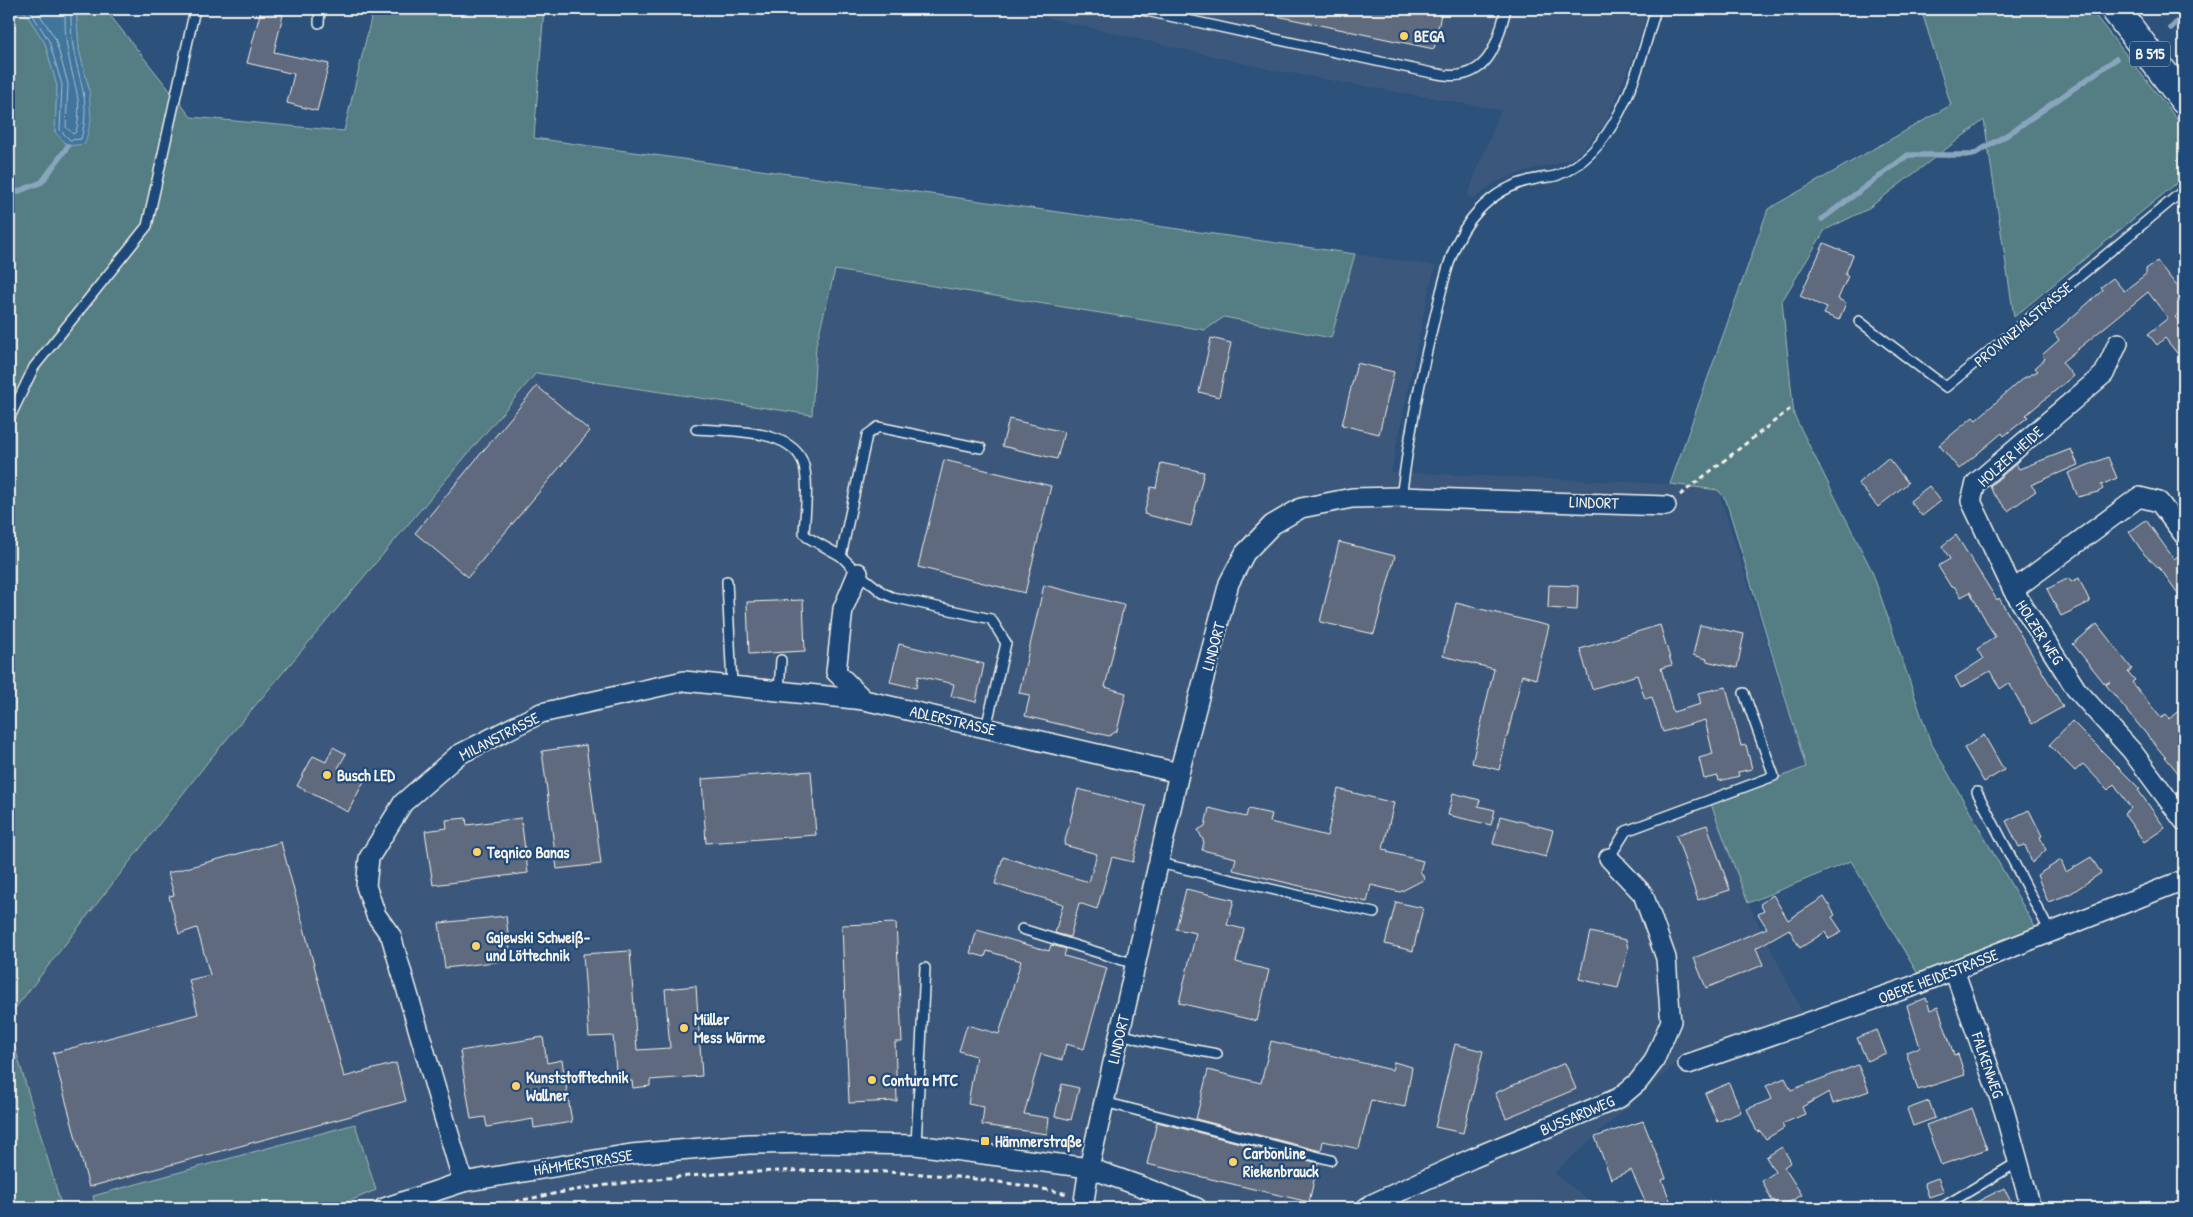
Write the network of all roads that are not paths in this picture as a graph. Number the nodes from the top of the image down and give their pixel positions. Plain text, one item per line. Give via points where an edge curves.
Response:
1 (195, 9) edge
2 (320, 9) edge
3 (1137, 9) edge
4 (1506, 9) edge
5 (1656, 9) edge
6 (2115, 9) edge
7 (319, 23) dead end
8 (2184, 100) edge
9 (2184, 190) edge
10 (1860, 321) dead end
11 (2118, 343) dead end
12 (9, 419) edge
13 (696, 429) dead end
14 (982, 448) dead end
15 (1401, 497) junction
16 (1666, 506) road end
17 (2184, 535) edge
18 (841, 556) junction
19 (858, 573) junction
20 (727, 581) dead end
21 (2013, 590) junction
22 (781, 660) dead end
23 (732, 686) junction
24 (779, 691) junction
25 (1744, 693) dead end
26 (864, 700) junction
27 (986, 728) junction
28 (1179, 773) junction
29 (1977, 792) dead end
30 (2184, 821) edge
31 (1609, 858) joint
32 (1158, 863) junction
33 (2184, 880) edge
34 (1374, 913) dead end
35 (1022, 929) dead end
36 (2050, 932) junction
37 (1135, 964) junction
38 (926, 968) dead end
39 (1954, 970) junction
40 (1120, 1034) junction
41 (1217, 1054) dead end
42 (1688, 1064) dead end
43 (1104, 1102) junction
44 (916, 1145) junction
45 (1331, 1160) dead end
46 (2018, 1162) junction
47 (1089, 1168) junction
48 (463, 1182) junction
49 (1084, 1203) edge
50 (384, 1208) edge
51 (1197, 1208) edge
52 (1366, 1208) edge
53 (1940, 1208) edge
54 (2031, 1208) edge

1 - 12 lane via 147,226 34,367
2 - 7 lane
3 - 4 lane via 1432,73 1460,76 1489,58
5 - 15 lane via 1627,93 1609,132 1592,153 1577,166 1556,176 1507,187 1476,212 1458,241 1449,264 1422,373
6 - 8 main road, B 515
9 - 10 lane, PROVINZIALSTRASSE via 1946,387
11 - 21 street, HOLZER HEIDE via 2104,374 1976,483 1971,502
13 - 18 lane via 758,433 794,450 802,461 806,479 804,533
14 - 18 lane via 878,427 867,435
15 - 16 street, LINDORT
15 - 28 street, LINDORT via 1352,498 1301,508 1272,525 1245,553 1229,584
17 - 21 street, HOLZER WEG via 2159,502 2140,497
18 - 19 lane
19 - 26 street via 843,609 836,672
19 - 27 lane via 892,597 991,619 1006,643
20 - 23 lane
21 - 30 street, HOLZER WEG via 2076,689 2132,751
22 - 24 lane
23 - 24 street, MILANSTRASSE
23 - 48 street, MILANSTRASSE via 684,681 541,713 458,755 403,803 369,858 366,886 376,916 391,936
24 - 26 street, MILANSTRASSE
25 - 31 lane via 1774,776 1626,831
26 - 27 street, ADLERSTRASSE
27 - 28 street, ADLERSTRASSE
28 - 32 street, LINDORT
29 - 36 lane
31 - 52 street, BUSSARDWEG via 1643,894 1666,958 1671,1021 1654,1061 1638,1082 1619,1098 1473,1158
32 - 34 lane
32 - 37 street, LINDORT
33 - 36 street, OBERE HEIDESTRASSE
35 - 37 lane
36 - 39 street, OBERE HEIDESTRASSE
37 - 40 street, LINDORT
38 - 44 lane
39 - 42 street, OBERE HEIDESTRASSE
39 - 46 street, FALKENWEG via 2004,1110
40 - 41 lane
40 - 43 street, LINDORT
43 - 45 lane
43 - 47 street, LINDORT
44 - 47 street, HÄMMERSTRASSE
44 - 48 street, HÄMMERSTRASSE via 749,1144 679,1148
46 - 53 lane
46 - 54 street, FALKENWEG
47 - 49 street, LINDORT
47 - 51 street, HÄMMERSTRASSE
48 - 50 street, HÄMMERSTRASSE

